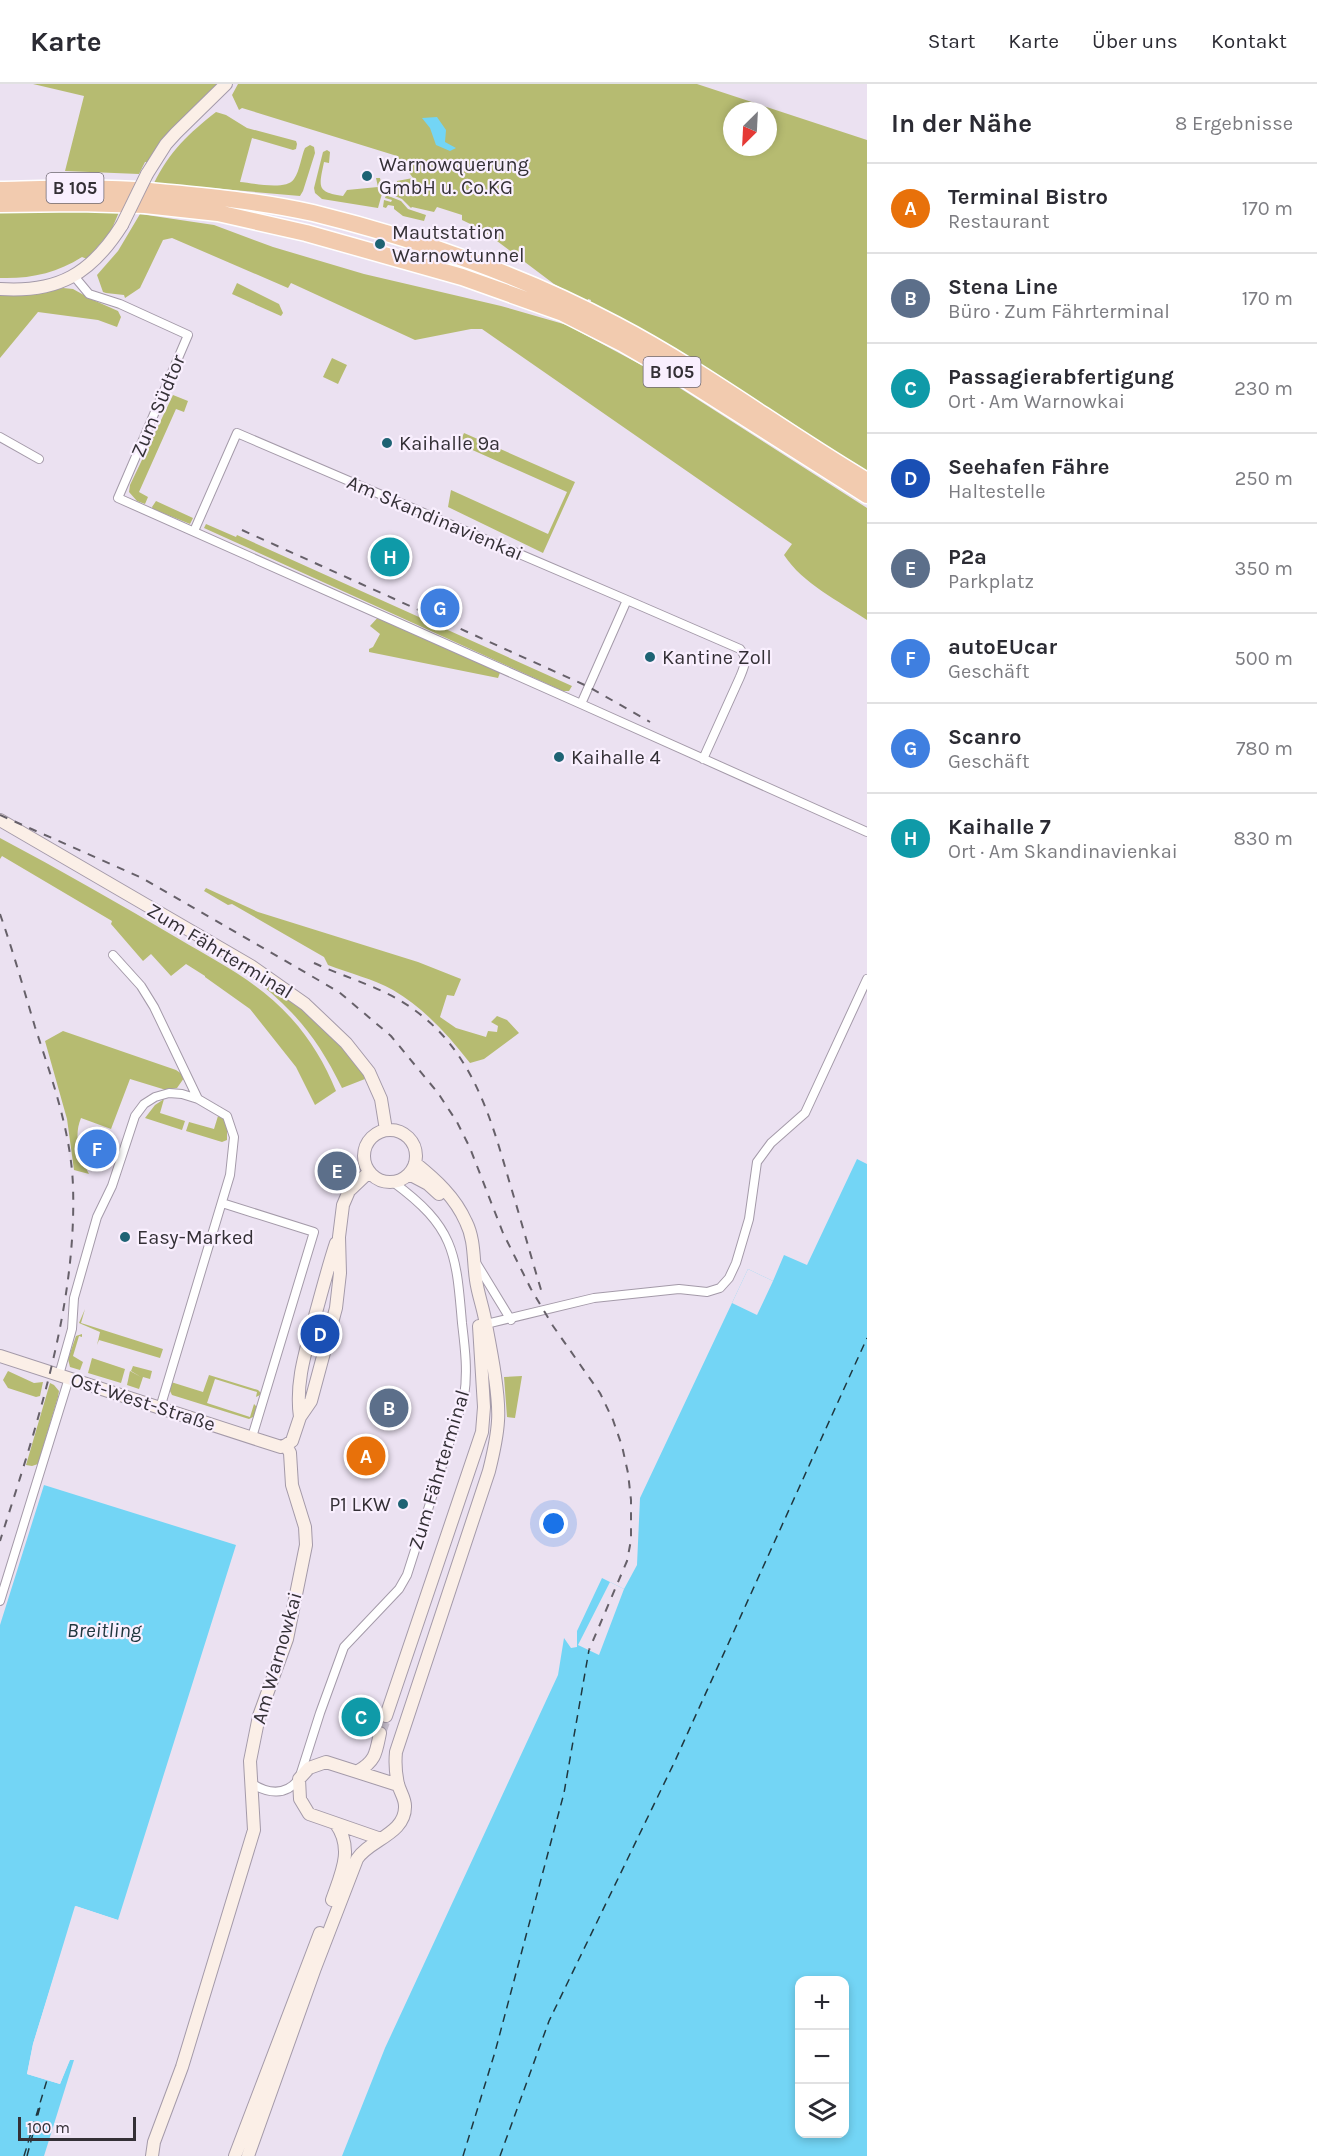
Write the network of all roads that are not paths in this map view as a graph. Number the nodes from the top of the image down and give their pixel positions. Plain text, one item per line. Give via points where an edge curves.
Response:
1 (226, 84) edge
2 (0, 190) edge
3 (0, 204) edge
4 (74, 276) junction
5 (0, 289) edge
6 (0, 437) edge
7 (39, 459) dead end
8 (867, 481) edge
9 (867, 495) edge
10 (194, 531) junction
11 (627, 600) junction
12 (581, 704) junction
13 (704, 759) junction
14 (0, 820) edge
15 (867, 832) edge
16 (113, 955) dead end
17 (867, 979) edge
18 (198, 1100) junction
19 (386, 1130) junction
20 (412, 1169) junction
21 (369, 1172) junction
22 (393, 1182) junction
23 (222, 1203) junction
24 (339, 1237) junction
25 (474, 1261) junction
26 (511, 1320) junction
27 (483, 1325) junction
28 (0, 1356) edge
29 (64, 1377) junction
30 (160, 1408) junction
31 (300, 1417) junction
32 (252, 1437) junction
33 (286, 1446) junction
34 (0, 1601) edge
35 (386, 1716) tunnel mouth
36 (380, 1733) tunnel mouth
37 (358, 1771) junction
38 (299, 1779) junction
39 (251, 1783) junction
40 (398, 1785) junction
41 (336, 1824) junction
42 (381, 1839) junction
43 (315, 1957) junction
44 (152, 2156) edge
45 (235, 2156) edge
46 (248, 2156) edge

1 - 4 street, bridge via 171,138 147,174 122,225 101,254
2 - 8 highway, B 105 via 123,190 223,199 313,213 469,259 625,330 718,384
3 - 9 highway, B 105 via 136,205 218,213 379,252 525,298 563,313 658,363
4 - 5 street via 42,288
4 - 10 street, Zum Südtor via 83,289 96,297 189,335 118,498
6 - 7 street
10 - 11 street, Am Skandinavienkai via 237,433
10 - 12 street
11 - 12 street
11 - 13 street via 740,649 745,656 746,663
12 - 13 street
13 - 15 street
14 - 19 street, Zum Fährterminal via 251,966 304,1004 351,1048 369,1072 381,1099
16 - 18 street via 154,1007
17 - 26 street via 805,1113 771,1143 757,1162 749,1219 736,1263 720,1288 708,1292 679,1289 594,1298
18 - 23 street via 227,1116 232,1128 230,1175
18 - 29 street via 170,1093 144,1104 135,1116 112,1186 97,1217 74,1298
19 - 20 street, Zum Fährterminal via 398,1131 415,1146
19 - 21 street via 370,1138 365,1149 364,1161
20 - 22 street
20 - 25 street, Zum Fährterminal via 447,1191 458,1206 470,1233
20 - 27 street, Zum Fährterminal via 438,1192 458,1220
21 - 22 street, Zum Fährterminal via 380,1180
21 - 24 street via 347,1195
22 - 38 street, Zum Fährterminal via 419,1202 438,1224 454,1255 467,1371 464,1397 410,1567 399,1589 344,1647
23 - 30 street
23 - 32 street via 314,1232
24 - 31 street via 302,1363 297,1397
24 - 31 street via 336,1308 311,1401
25 - 26 street
25 - 27 street, Zum Fährterminal
26 - 27 street
27 - 35 street, Zum Fährterminal via 482,1432
27 - 40 street, Zum Fährterminal via 498,1418 492,1460 396,1752
28 - 29 street, Ost-West-Straße
29 - 30 street, Ost-West-Straße
29 - 34 street
30 - 32 street, Ost-West-Straße
31 - 33 street via 292,1441
32 - 33 street, Ost-West-Straße
33 - 39 street, Am Warnowkai via 306,1545 287,1639 259,1716 250,1761
36 - 37 street via 373,1759
37 - 38 street via 326,1762 309,1768
37 - 40 street
38 - 39 street via 283,1792
38 - 41 street via 300,1800 309,1814
39 - 44 street, Am Warnowkai via 254,1830
40 - 42 street via 403,1794 404,1814 395,1829
41 - 42 street
41 - 43 street via 345,1842 346,1855
42 - 43 street via 357,1859
43 - 45 street
43 - 46 street

